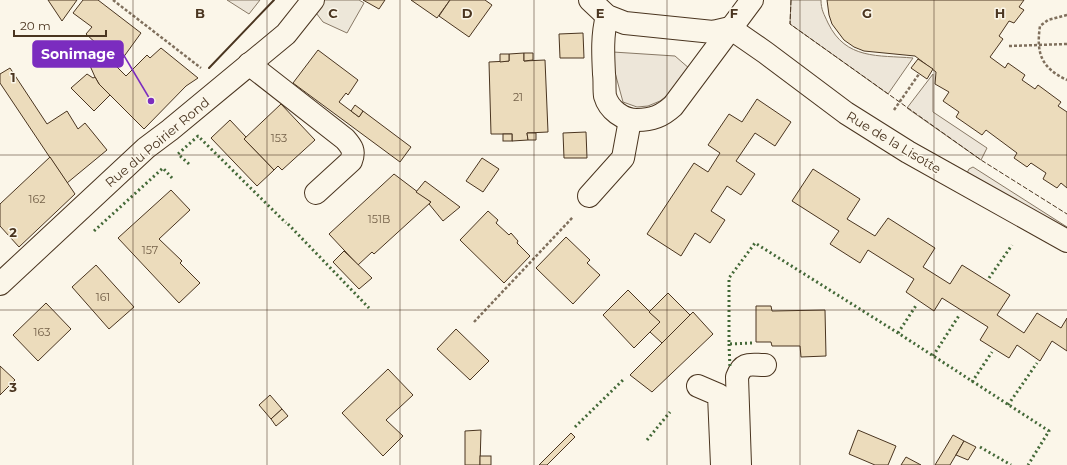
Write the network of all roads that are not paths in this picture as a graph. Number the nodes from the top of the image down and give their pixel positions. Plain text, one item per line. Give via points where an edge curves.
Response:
1 (313, 0) edge
2 (590, 0) edge
3 (752, 0) edge
4 (607, 16) junction
5 (730, 28) junction
6 (249, 64) junction
7 (630, 120) junction
8 (316, 193) dead end
9 (589, 196) road end
10 (1067, 241) edge
11 (0, 284) edge
12 (765, 365) dead end
13 (698, 386) dead end
14 (722, 465) edge
15 (740, 465) edge

1 - 6 street, Rue du Poirier Rond via 286,34
2 - 4 street
3 - 5 street
4 - 5 street via 625,23 713,32
4 - 7 street via 603,43 605,95 614,111
5 - 7 street via 666,113 655,118
5 - 10 street, Rue de la Lisotte via 846,113 908,152
6 - 8 street via 346,139 353,150 351,161
6 - 11 street, Rue du Poirier Rond via 146,148
7 - 9 street via 623,158
12 - 15 street via 746,365 740,369 737,377
13 - 14 street via 718,395

